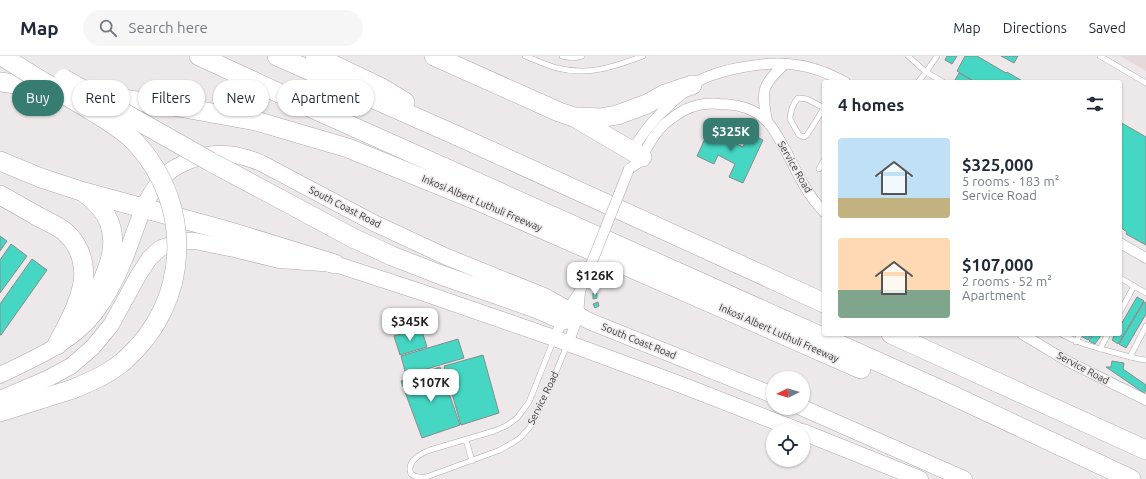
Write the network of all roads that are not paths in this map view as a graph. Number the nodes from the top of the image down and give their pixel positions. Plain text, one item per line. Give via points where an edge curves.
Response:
1 (2, 56) edge
2 (20, 56) edge
3 (199, 56) edge
4 (276, 56) edge
5 (315, 56) edge
6 (434, 56) edge
7 (525, 56) edge
8 (562, 56) edge
9 (582, 56) edge
10 (642, 56) edge
11 (908, 56) edge
12 (937, 56) edge
13 (1100, 56) edge
14 (785, 64) junction
15 (926, 72) junction
16 (841, 80) edge
17 (920, 80) edge
18 (940, 80) edge
19 (0, 82) edge
20 (1146, 83) edge
21 (692, 84) junction
22 (822, 107) edge
23 (822, 111) edge
24 (574, 117) junction
25 (767, 120) junction
26 (460, 137) junction
27 (635, 159) junction
28 (0, 162) edge
29 (822, 163) edge
30 (818, 169) dead end
31 (84, 192) junction
32 (0, 195) edge
33 (143, 208) junction
34 (822, 209) edge
35 (1122, 244) edge
36 (1146, 258) edge
37 (335, 264) junction
38 (1122, 279) edge
39 (1134, 286) junction
40 (1146, 293) edge
41 (822, 302) edge
42 (1122, 308) edge
43 (570, 315) junction
44 (1146, 326) edge
45 (896, 336) edge
46 (1025, 336) edge
47 (1065, 336) edge
48 (1079, 336) edge
49 (1107, 336) edge
50 (64, 341) junction
51 (561, 341) junction
52 (1076, 342) junction
53 (1100, 349) junction
54 (1130, 357) junction
55 (1146, 360) edge
56 (0, 376) edge
57 (943, 391) junction
58 (766, 392) edge
59 (0, 398) edge
60 (1146, 400) edge
61 (810, 411) edge
62 (0, 412) edge
63 (779, 423) edge
64 (810, 435) edge
65 (466, 440) junction
66 (1146, 450) edge
67 (472, 461) junction
68 (920, 479) edge
69 (964, 479) edge
70 (1131, 479) edge

1 - 62 highway, bridge via 130,137 149,159 167,191 178,239 173,283 164,308 134,352 119,365 90,382
2 - 43 highway, bridge via 353,238 392,256 538,310
3 - 57 highway
4 - 26 highway
5 - 26 highway via 382,88
6 - 24 highway
7 - 10 lane via 558,69 573,71 599,71
8 - 9 lane
11 - 15 lane
12 - 15 lane
13 - 20 lane
14 - 16 street, Service Road via 812,68
14 - 21 street, Service Road via 742,68 710,76
14 - 25 street, Service Road via 773,75 764,89
15 - 17 lane
15 - 18 lane
19 - 57 highway, Inkosi Albert Luthuli Freeway via 173,106 294,131 348,148 476,200 904,388 923,394
21 - 24 highway via 617,115 600,118
21 - 27 street, Service Road via 658,115 643,135
22 - 23 lane via 801,98 796,100 789,117 799,135 804,137
24 - 27 highway
25 - 27 street, Service Road via 752,110 730,104 697,105 673,117
25 - 34 street, Service Road via 802,182
26 - 41 highway
27 - 43 street, Service Road, bridge
28 - 31 highway
29 - 30 lane
31 - 33 highway
31 - 50 highway via 99,204 107,216 113,245 110,263 103,279
32 - 50 highway via 63,230 80,253 84,268 83,285
33 - 37 highway
33 - 43 main road, South Coast Road via 161,180 170,171 186,162 214,154 247,157 374,223 447,257 544,296
33 - 50 main road, South Coast Road via 124,260 103,301 83,326
35 - 36 street
37 - 51 main road
37 - 59 main road via 279,260 195,241 167,246 149,259 111,325 92,348 71,366 49,378
38 - 39 lane
39 - 40 lane
39 - 42 lane
43 - 51 street, Service Road
43 - 51 street, Service Road
43 - 58 main road, South Coast Road
44 - 54 lane
45 - 66 highway
46 - 60 street, Service Road via 1067,361
47 - 52 lane
48 - 52 lane
49 - 53 lane
50 - 56 main road, South Coast Road
51 - 63 main road
51 - 65 lane, Service Road via 529,402 517,418 506,426
51 - 67 lane, Service Road via 547,394 530,427 509,445
52 - 53 lane
53 - 54 lane
54 - 55 lane
57 - 70 highway
61 - 69 main road
64 - 68 main road
65 - 67 lane
65 - 67 lane, Service Road via 422,453 412,462 409,470 411,474 421,478

